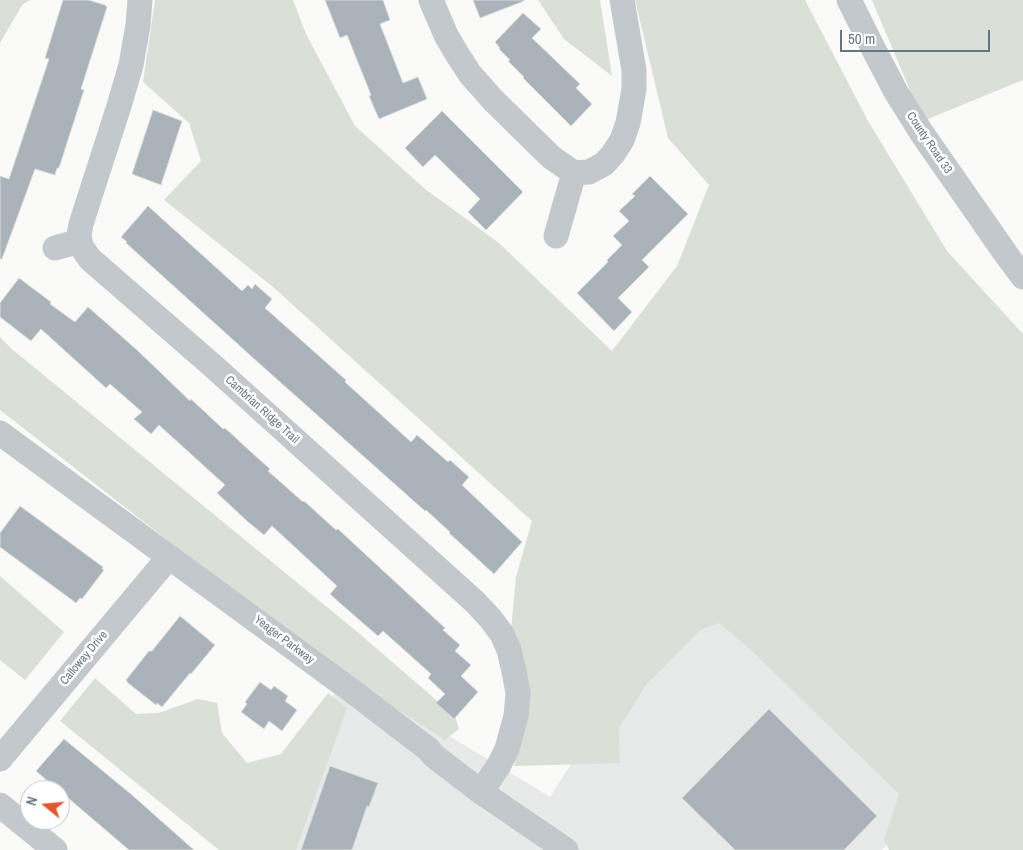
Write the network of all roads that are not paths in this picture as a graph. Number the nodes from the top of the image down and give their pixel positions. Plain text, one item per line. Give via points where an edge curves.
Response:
1 (140, 0) edge
2 (431, 0) edge
3 (622, 0) edge
4 (849, 0) edge
5 (574, 173) junction
6 (556, 236) dead end
7 (80, 241) junction
8 (55, 248) dead end
9 (1023, 277) edge
10 (0, 433) edge
11 (169, 557) junction
12 (0, 759) edge
13 (481, 792) junction
14 (0, 804) edge
15 (55, 850) edge
16 (566, 850) edge

1 - 7 street via 138,26 120,106 82,224
2 - 5 street via 446,34 470,74 551,157
3 - 5 street via 634,70 628,123 614,154 604,164 589,172
4 - 9 street, County Road 33 via 896,92 921,132
5 - 6 street
7 - 8 street
7 - 13 street, Cambrian Ridge Trail via 90,259 476,602 502,634 509,650 518,694 516,716 507,749
10 - 11 street, Yeager Parkway
11 - 12 street, Calloway Drive
11 - 13 street, Yeager Parkway via 352,691
13 - 16 street, Yeager Parkway
14 - 15 street

